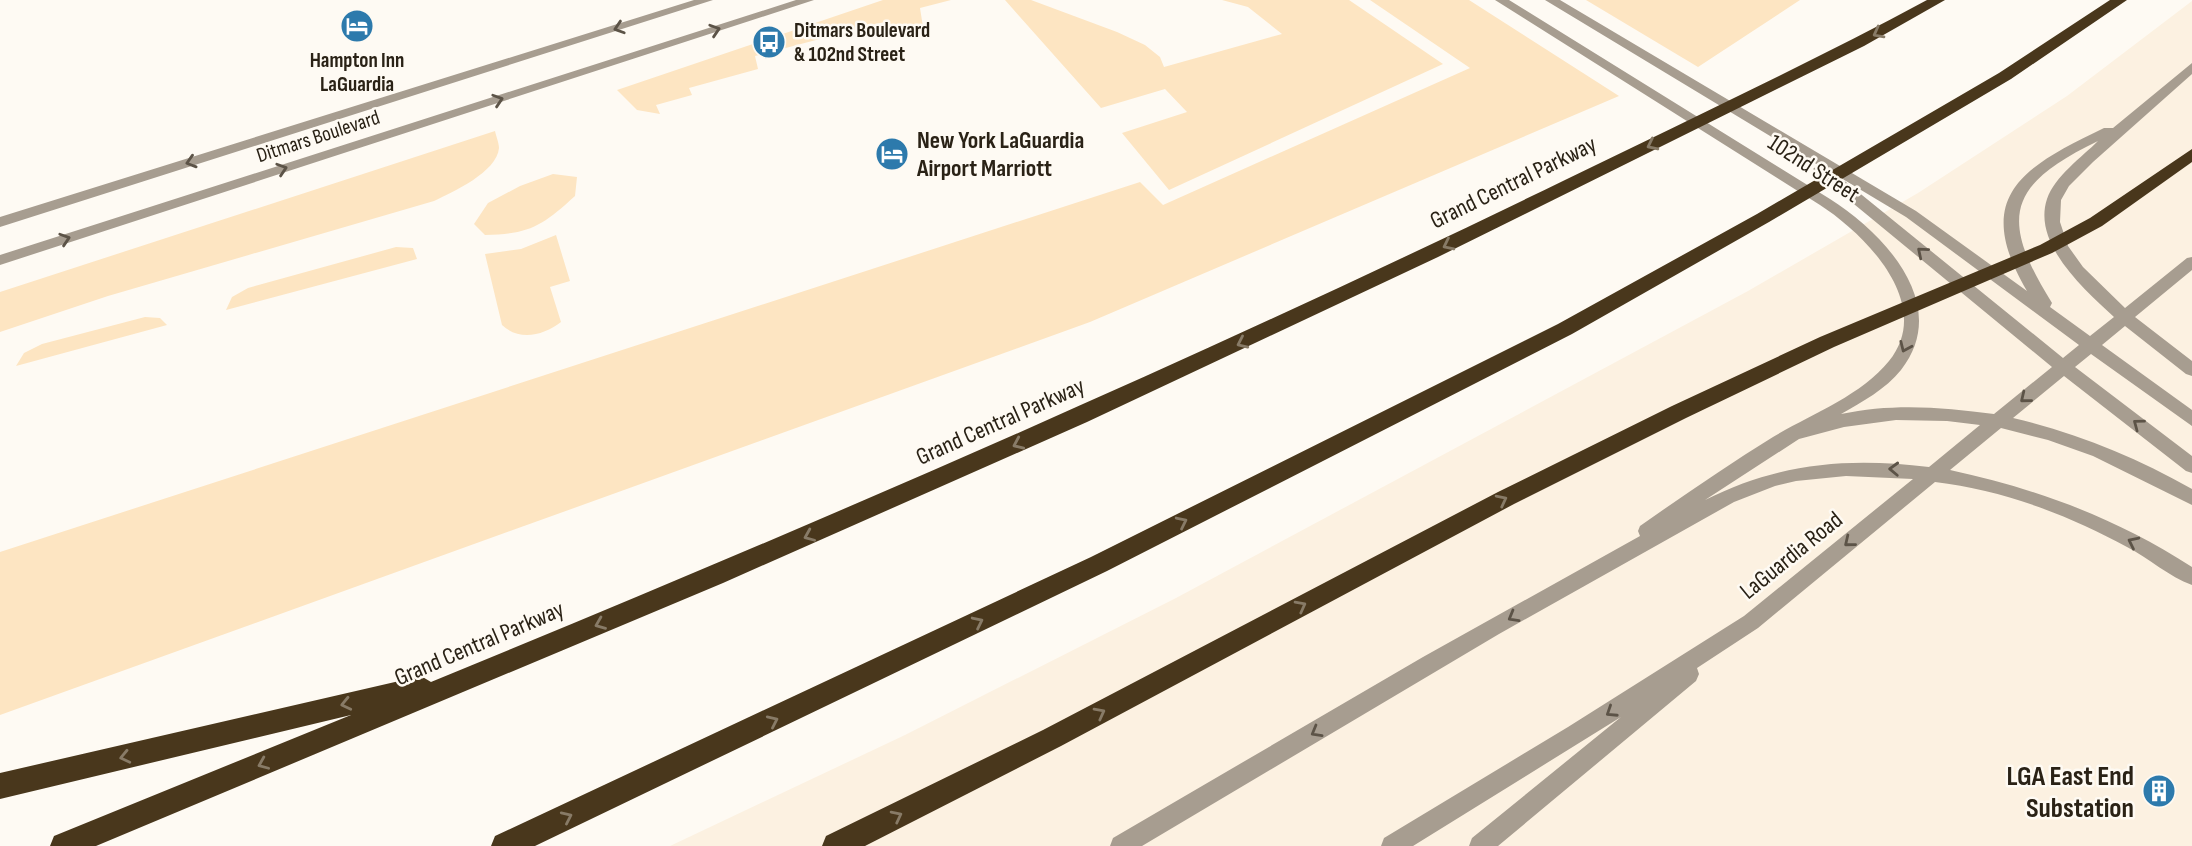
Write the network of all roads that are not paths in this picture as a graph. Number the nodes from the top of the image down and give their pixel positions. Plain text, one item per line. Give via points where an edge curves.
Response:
1 (707, 0) edge
2 (808, 0) edge
3 (1501, 0) edge
4 (1551, 0) edge
5 (1938, 0) edge
6 (2120, 0) edge
7 (2192, 67) edge
8 (2125, 123) junction
9 (1768, 130) junction
10 (2192, 154) edge
11 (0, 222) edge
12 (0, 260) edge
13 (2192, 262) edge
14 (2054, 317) junction
15 (2192, 370) edge
16 (2192, 419) edge
17 (1791, 435) junction
18 (2192, 466) edge
19 (2192, 498) edge
20 (2192, 577) edge
21 (1572, 583) junction
22 (1751, 622) junction
23 (484, 671) junction
24 (0, 786) edge
25 (64, 846) edge
26 (505, 846) edge
27 (836, 846) edge
28 (1121, 846) edge
29 (1392, 846) edge
30 (1480, 846) edge

1 -> 11 street, Ditmars Boulevard
12 -> 2 street, Ditmars Boulevard
3 -> 17 street, 102nd Street via 1825,202 1884,251 1910,312 1912,327 1904,352 1875,382
4 - 9 street, 102nd Street
5 -> 23 highway, Grand Central Parkway via 1859,43 1237,345 880,505
26 -> 6 highway via 1099,564 1565,328 2005,76
7 - 8 street
8 - 14 street via 2054,159 2032,175 2014,201 2010,217 2015,253
8 - 15 street via 2060,189 2051,214 2054,231 2086,282
9 - 14 street via 1911,214
18 -> 9 street
27 -> 10 highway via 1666,418 1827,342 2046,249 2096,222
13 -> 22 street, LaGuardia Road
14 - 16 street
17 - 19 street via 1881,414 1960,415 2039,431 2095,450
17 - 21 street, 102nd Street
20 -> 21 street via 2107,528 2026,496 1943,474 1867,468 1765,481
21 -> 28 street
22 -> 29 street, LaGuardia Road
22 - 30 street
23 -> 24 highway
23 -> 25 highway, Grand Central Parkway

